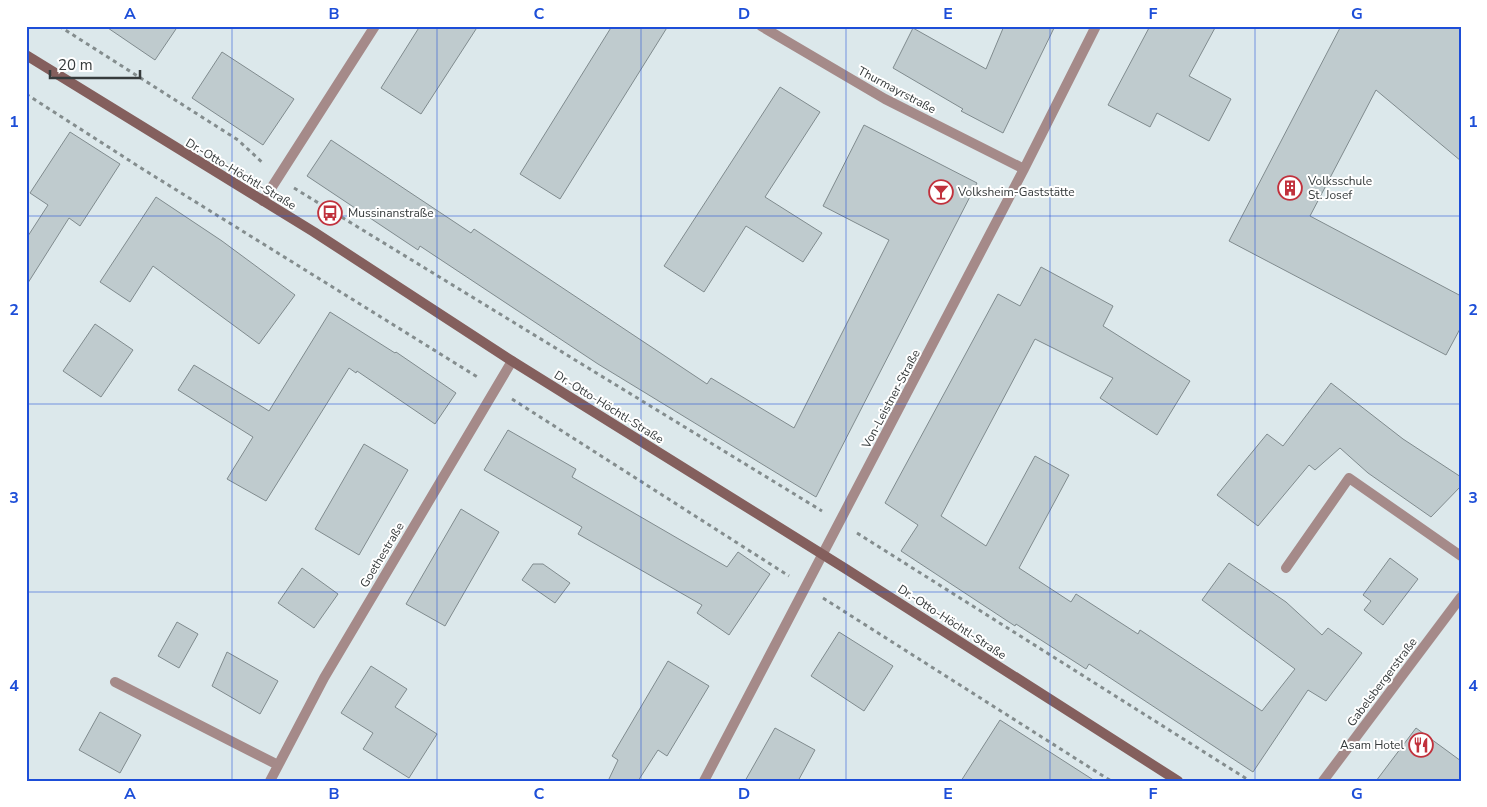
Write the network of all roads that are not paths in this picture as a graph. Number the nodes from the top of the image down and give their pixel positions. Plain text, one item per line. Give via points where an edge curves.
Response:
1 (375, 26) edge
2 (761, 26) edge
3 (1096, 26) edge
4 (26, 55) edge
5 (1024, 169) junction
6 (263, 201) junction
7 (512, 361) junction
8 (823, 555) junction
9 (1461, 556) edge
10 (1286, 568) dead end
11 (1461, 597) edge
12 (115, 682) dead end
13 (278, 765) junction
14 (270, 781) edge
15 (704, 781) edge
16 (1178, 781) edge
17 (1323, 781) edge

1 - 6 street
2 - 5 street, Thurmayrstraße via 885,99
3 - 5 street, Von-Leistner-Straße
4 - 6 street, Dr.-Otto-Höchtl-Straße
5 - 8 street, Von-Leistner-Straße
6 - 7 street, Dr.-Otto-Höchtl-Straße
7 - 8 street, Dr.-Otto-Höchtl-Straße
7 - 13 street, Goethestraße via 324,678
8 - 15 street, Von-Leistner-Straße
8 - 16 street, Dr.-Otto-Höchtl-Straße
9 - 10 street via 1349,478
11 - 17 street, Gabelsbergerstraße
12 - 13 street
13 - 14 street, Goethestraße

